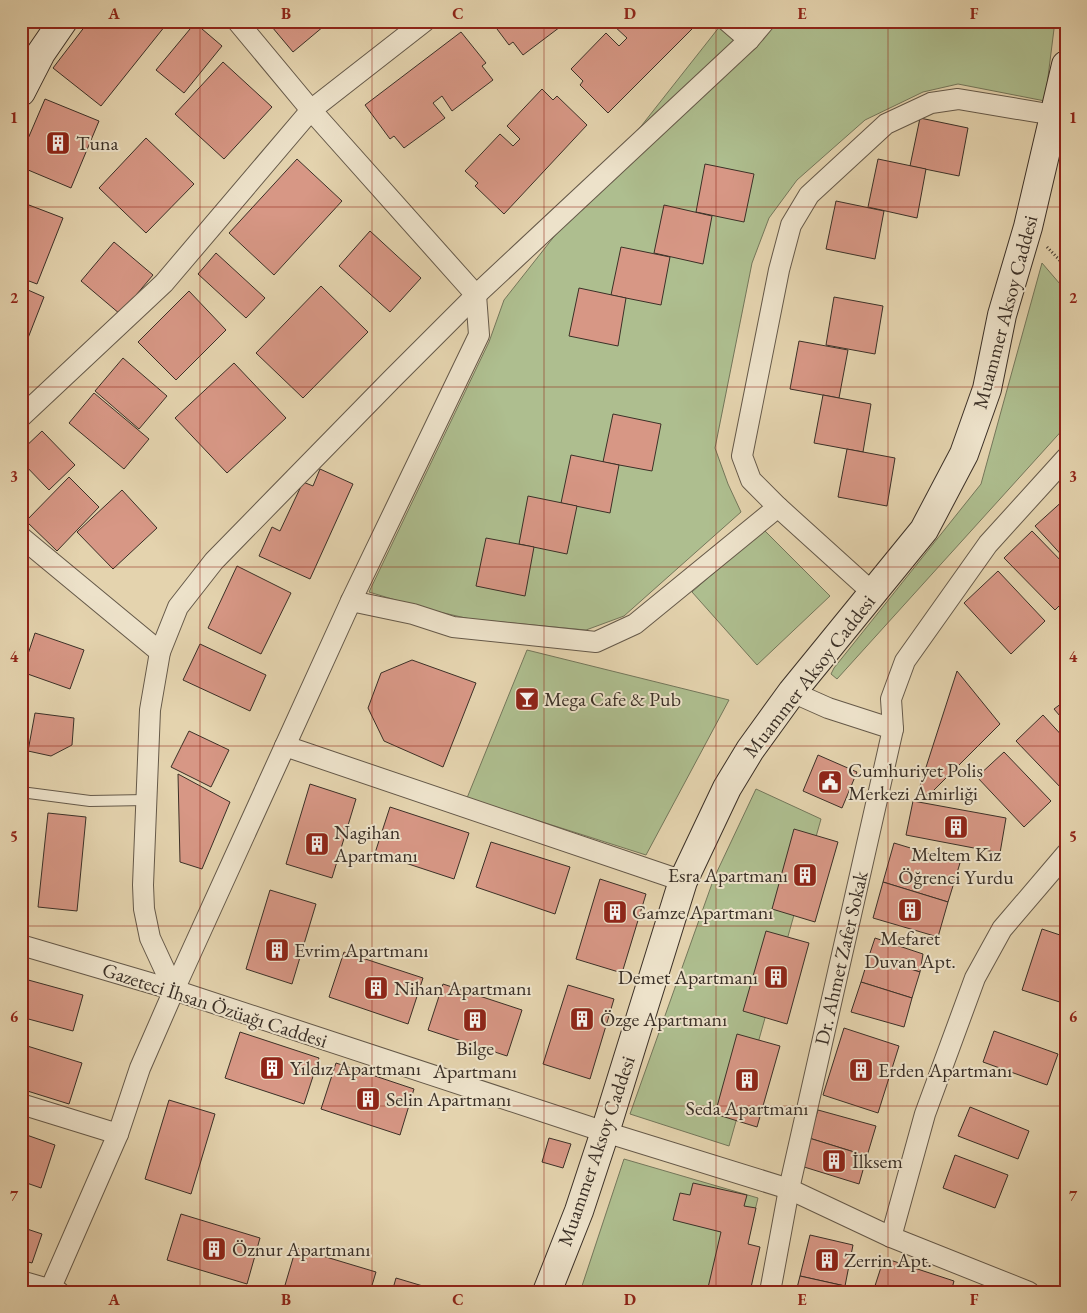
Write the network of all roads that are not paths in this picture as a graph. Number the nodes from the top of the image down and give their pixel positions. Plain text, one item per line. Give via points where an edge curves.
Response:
1 (63, 21) edge
2 (237, 21) edge
3 (425, 21) edge
4 (727, 21) edge
5 (765, 21) edge
6 (749, 40) junction
7 (1066, 65) edge
8 (21, 92) edge
9 (311, 110) junction
10 (1054, 115) junction
11 (476, 295) junction
12 (21, 417) edge
13 (1066, 458) edge
14 (778, 507) junction
15 (21, 537) edge
16 (873, 593) junction
17 (351, 601) junction
18 (160, 652) junction
19 (792, 692) junction
20 (892, 729) junction
21 (285, 746) junction
22 (21, 792) edge
23 (146, 800) junction
24 (1066, 854) edge
25 (683, 881) junction
26 (21, 945) edge
27 (174, 990) junction
28 (21, 1104) edge
29 (605, 1132) junction
30 (118, 1134) junction
31 (789, 1189) junction
32 (890, 1237) junction
33 (21, 1282) edge
34 (53, 1291) edge
35 (547, 1292) edge
36 (770, 1292) edge
37 (1029, 1292) edge

1 - 8 main road via 41,53
2 - 9 street
3 - 9 street
4 - 6 street
5 - 6 street
6 - 11 street
7 - 10 main road, Muammer Aksoy Caddesi
9 - 11 street
9 - 12 street via 164,283
10 - 14 street via 958,99 931,103 886,124 809,195 791,225 779,270 742,456 751,480
10 - 16 main road, Muammer Aksoy Caddesi via 1028,227 1002,315 987,389 964,454 924,530
11 - 17 street via 479,335
11 - 18 street via 214,561 178,607
13 - 20 street, Dr. Ahmet Zafer Sokak via 988,544 905,661 891,699
14 - 16 street
14 - 17 street via 635,624 596,642 454,627 413,614
15 - 18 street
16 - 19 main road, Muammer Aksoy Caddesi
17 - 21 street
18 - 23 street via 150,710
19 - 20 street via 828,708
19 - 25 main road, Muammer Aksoy Caddesi via 727,788
20 - 31 street, Dr. Ahmet Zafer Sokak
21 - 25 street
21 - 27 street
22 - 23 lane via 90,801
23 - 27 street via 144,909 150,938
24 - 32 street via 1002,929 975,978 925,1114
25 - 29 main road, Muammer Aksoy Caddesi
26 - 27 street, Gazeteci İhsan Özüağı Caddesi
27 - 29 street, Gazeteci İhsan Özüağı Caddesi
27 - 30 street via 140,1068
28 - 30 street
29 - 31 street, Gazeteci İhsan Özüağı Caddesi
29 - 35 main road, Muammer Aksoy Caddesi
30 - 34 street
31 - 32 street, Gazeteci İhsan Özüağı Caddesi
31 - 36 street, Dr. Ahmet Zafer Sokak
32 - 37 street, Gazeteci İhsan Özüağı Caddesi
33 - 34 street

